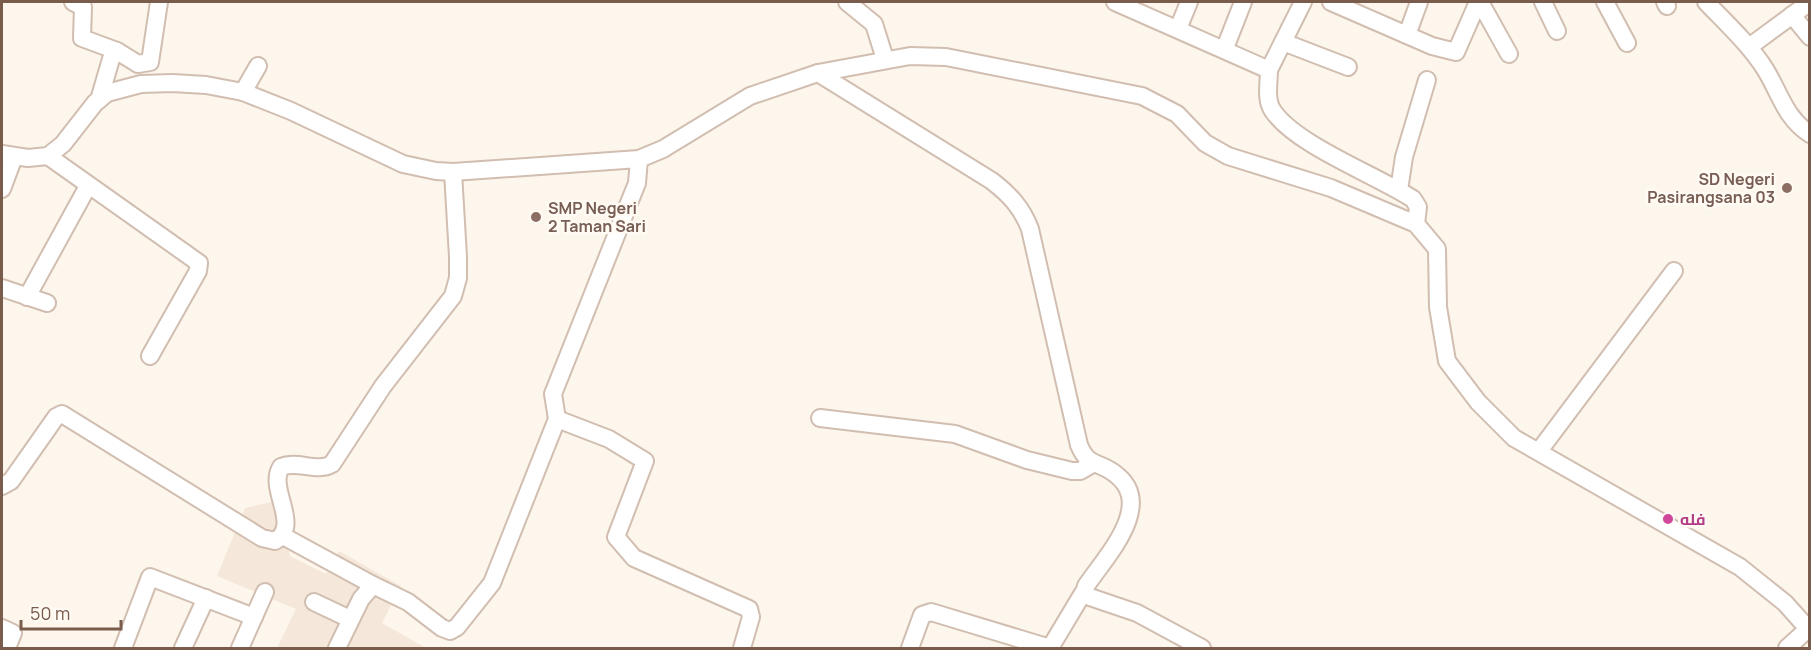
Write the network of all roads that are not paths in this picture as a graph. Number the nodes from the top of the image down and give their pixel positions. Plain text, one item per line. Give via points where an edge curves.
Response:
1 (74, 2) edge
2 (159, 2) edge
3 (847, 2) edge
4 (1114, 2) edge
5 (1189, 2) edge
6 (1243, 2) edge
7 (1304, 2) edge
8 (1331, 2) edge
9 (1419, 2) edge
10 (1479, 2) edge
11 (1543, 2) edge
12 (1605, 2) edge
13 (1706, 2) edge
14 (1809, 2) edge
15 (1359, 7) edge
16 (1792, 15) junction
17 (1178, 29) junction
18 (1557, 31) dead end
19 (1407, 35) junction
20 (1809, 38) edge
21 (1283, 42) junction
22 (1627, 44) dead end
23 (1749, 47) junction
24 (1225, 48) junction
25 (117, 51) junction
26 (1509, 54) dead end
27 (885, 59) junction
28 (258, 66) dead end
29 (1347, 67) dead end
30 (1269, 70) junction
31 (818, 73) junction
32 (1427, 80) dead end
33 (243, 92) junction
34 (99, 100) junction
35 (1809, 134) edge
36 (8, 155) edge
37 (48, 156) junction
38 (639, 159) junction
39 (453, 172) junction
40 (88, 186) junction
41 (2, 189) edge
42 (1399, 190) junction
43 (1416, 224) junction
44 (1674, 271) dead end
45 (2, 288) edge
46 (27, 297) junction
47 (46, 303) dead end
48 (150, 356) dead end
49 (820, 418) dead end
50 (557, 419) junction
51 (1539, 451) junction
52 (1092, 464) junction
53 (2, 486) edge
54 (283, 536) junction
55 (373, 585) junction
56 (265, 592) dead end
57 (1083, 593) junction
58 (206, 598) junction
59 (314, 602) dead end
60 (254, 617) junction
61 (350, 619) junction
62 (2, 628) edge
63 (1809, 629) edge
64 (7, 648) edge
65 (123, 648) edge
66 (183, 648) edge
67 (240, 648) edge
68 (337, 648) edge
69 (742, 648) edge
70 (910, 648) edge
71 (1202, 648) edge
72 (1787, 648) edge

1 - 25 street via 82,7 82,39
2 - 25 street via 150,62 138,64
3 - 27 street via 874,24
4 - 17 street
5 - 17 street
6 - 24 street
7 - 21 street
8 - 15 street
9 - 19 street
10 - 19 street via 1456,52
10 - 26 street
11 - 18 street
12 - 22 street
13 - 23 street
14 - 16 street
15 - 19 street
16 - 20 street
16 - 23 street
17 - 24 street
21 - 29 street
21 - 30 street
23 - 35 street via 1765,69 1787,114
24 - 30 street
25 - 34 street
27 - 31 street
27 - 43 street via 946,57 1142,96 1177,114 1205,143 1228,156 1331,188
28 - 33 street
30 - 42 street via 1268,98 1272,110 1287,125
31 - 38 street via 750,96 663,149
31 - 52 street via 992,181 1016,202 1030,229 1079,445
32 - 42 street via 1404,157
33 - 34 street via 206,85 141,84 122,87
33 - 39 street via 403,164
34 - 37 street via 63,144
36 - 37 street
36 - 41 street
37 - 40 street
38 - 39 street
38 - 50 street via 637,183 553,394
39 - 54 street via 458,257 453,296 383,386 332,464 324,468 281,467 278,478 286,522
40 - 46 street
40 - 48 street via 199,263
42 - 43 street via 1418,207
43 - 51 street via 1437,249 1438,307 1444,351 1452,371 1514,438
44 - 51 street
45 - 46 street
46 - 47 street
49 - 52 street via 955,434 1027,460 1072,471
50 - 55 street via 492,583 457,627 450,631 442,628 417,607
50 - 69 street via 609,439 645,461 616,537 634,558 749,609 751,617
51 - 63 street via 1740,567 1785,603
52 - 57 street via 1112,472 1126,485 1131,506 1125,528
53 - 54 street via 11,481 62,414 262,538 275,541
54 - 55 street
55 - 61 street
56 - 60 street
57 - 70 street via 1050,648 931,612 922,615
57 - 71 street via 1087,598 1137,614
58 - 60 street
58 - 65 street via 150,577
58 - 66 street
59 - 61 street
60 - 67 street
61 - 68 street
62 - 64 street via 13,633
63 - 72 street

